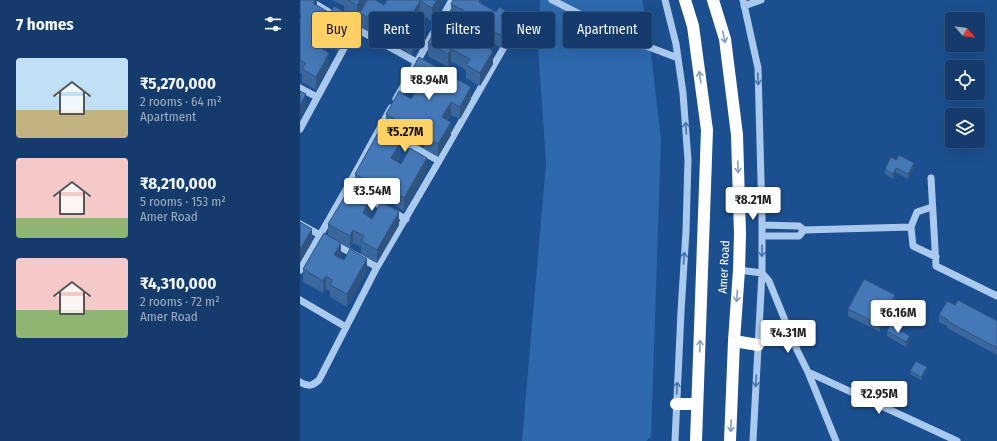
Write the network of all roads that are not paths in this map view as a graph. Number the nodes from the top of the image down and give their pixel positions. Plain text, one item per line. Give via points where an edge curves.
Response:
1 (309, 0) edge
2 (371, 0) edge
3 (452, 0) edge
4 (552, 0) edge
5 (664, 0) edge
6 (685, 0) edge
7 (713, 0) edge
8 (761, 0) edge
9 (744, 3) edge
10 (329, 12) edge
11 (361, 18) edge
12 (361, 31) edge
13 (344, 48) edge
14 (503, 48) edge
15 (678, 58) junction
16 (416, 62) junction
17 (428, 69) edge
18 (300, 88) edge
19 (317, 98) junction
20 (380, 128) junction
21 (300, 129) edge
22 (439, 161) junction
23 (931, 178) dead end
24 (347, 188) junction
25 (932, 207) junction
26 (406, 219) junction
27 (300, 224) edge
28 (762, 225) junction
29 (911, 227) junction
30 (804, 230) junction
31 (320, 235) junction
32 (762, 236) junction
33 (936, 257) junction
34 (377, 268) junction
35 (300, 270) edge
36 (739, 270) junction
37 (762, 273) junction
38 (997, 296) edge
39 (300, 300) edge
40 (346, 328) junction
41 (734, 341) junction
42 (758, 345) junction
43 (808, 372) junction
44 (300, 382) edge
45 (676, 404) junction
46 (698, 404) junction
47 (675, 441) edge
48 (696, 441) edge
49 (730, 441) edge
50 (753, 441) edge
51 (836, 441) edge
52 (957, 441) edge

1 - 10 street
2 - 11 street
3 - 16 street
4 - 15 street via 633,41
5 - 15 street
46 -> 6 highway, Amer Road via 708,130 692,26
7 -> 36 highway, Amer Road via 725,40 737,134
8 - 9 street
9 -> 28 street via 758,68
12 - 16 street
13 - 19 street
14 - 22 street
45 -> 15 street via 688,160
16 - 17 street
16 - 20 street
18 - 19 street
19 - 21 street
20 - 22 street
20 - 24 street
22 - 26 street
23 - 25 street
24 - 26 street
24 - 31 street
25 - 29 street via 917,212
25 - 33 street
26 - 34 street
27 - 31 street
28 - 30 street via 799,226
28 - 32 street
29 - 30 street
29 - 33 street via 913,246
30 - 32 street via 799,236
31 - 34 street
31 - 35 street
32 -> 37 street
33 - 38 street via 936,266
34 - 40 street
36 - 37 street
36 -> 41 highway, Amer Road
37 - 42 street
37 - 43 street via 769,281
39 - 40 street
40 - 44 street via 319,380 314,385
41 - 42 highway
41 -> 49 highway, Amer Road
42 -> 50 street
43 - 51 street
43 - 52 street
45 - 46 highway
45 - 47 street
46 - 48 highway, Amer Road

